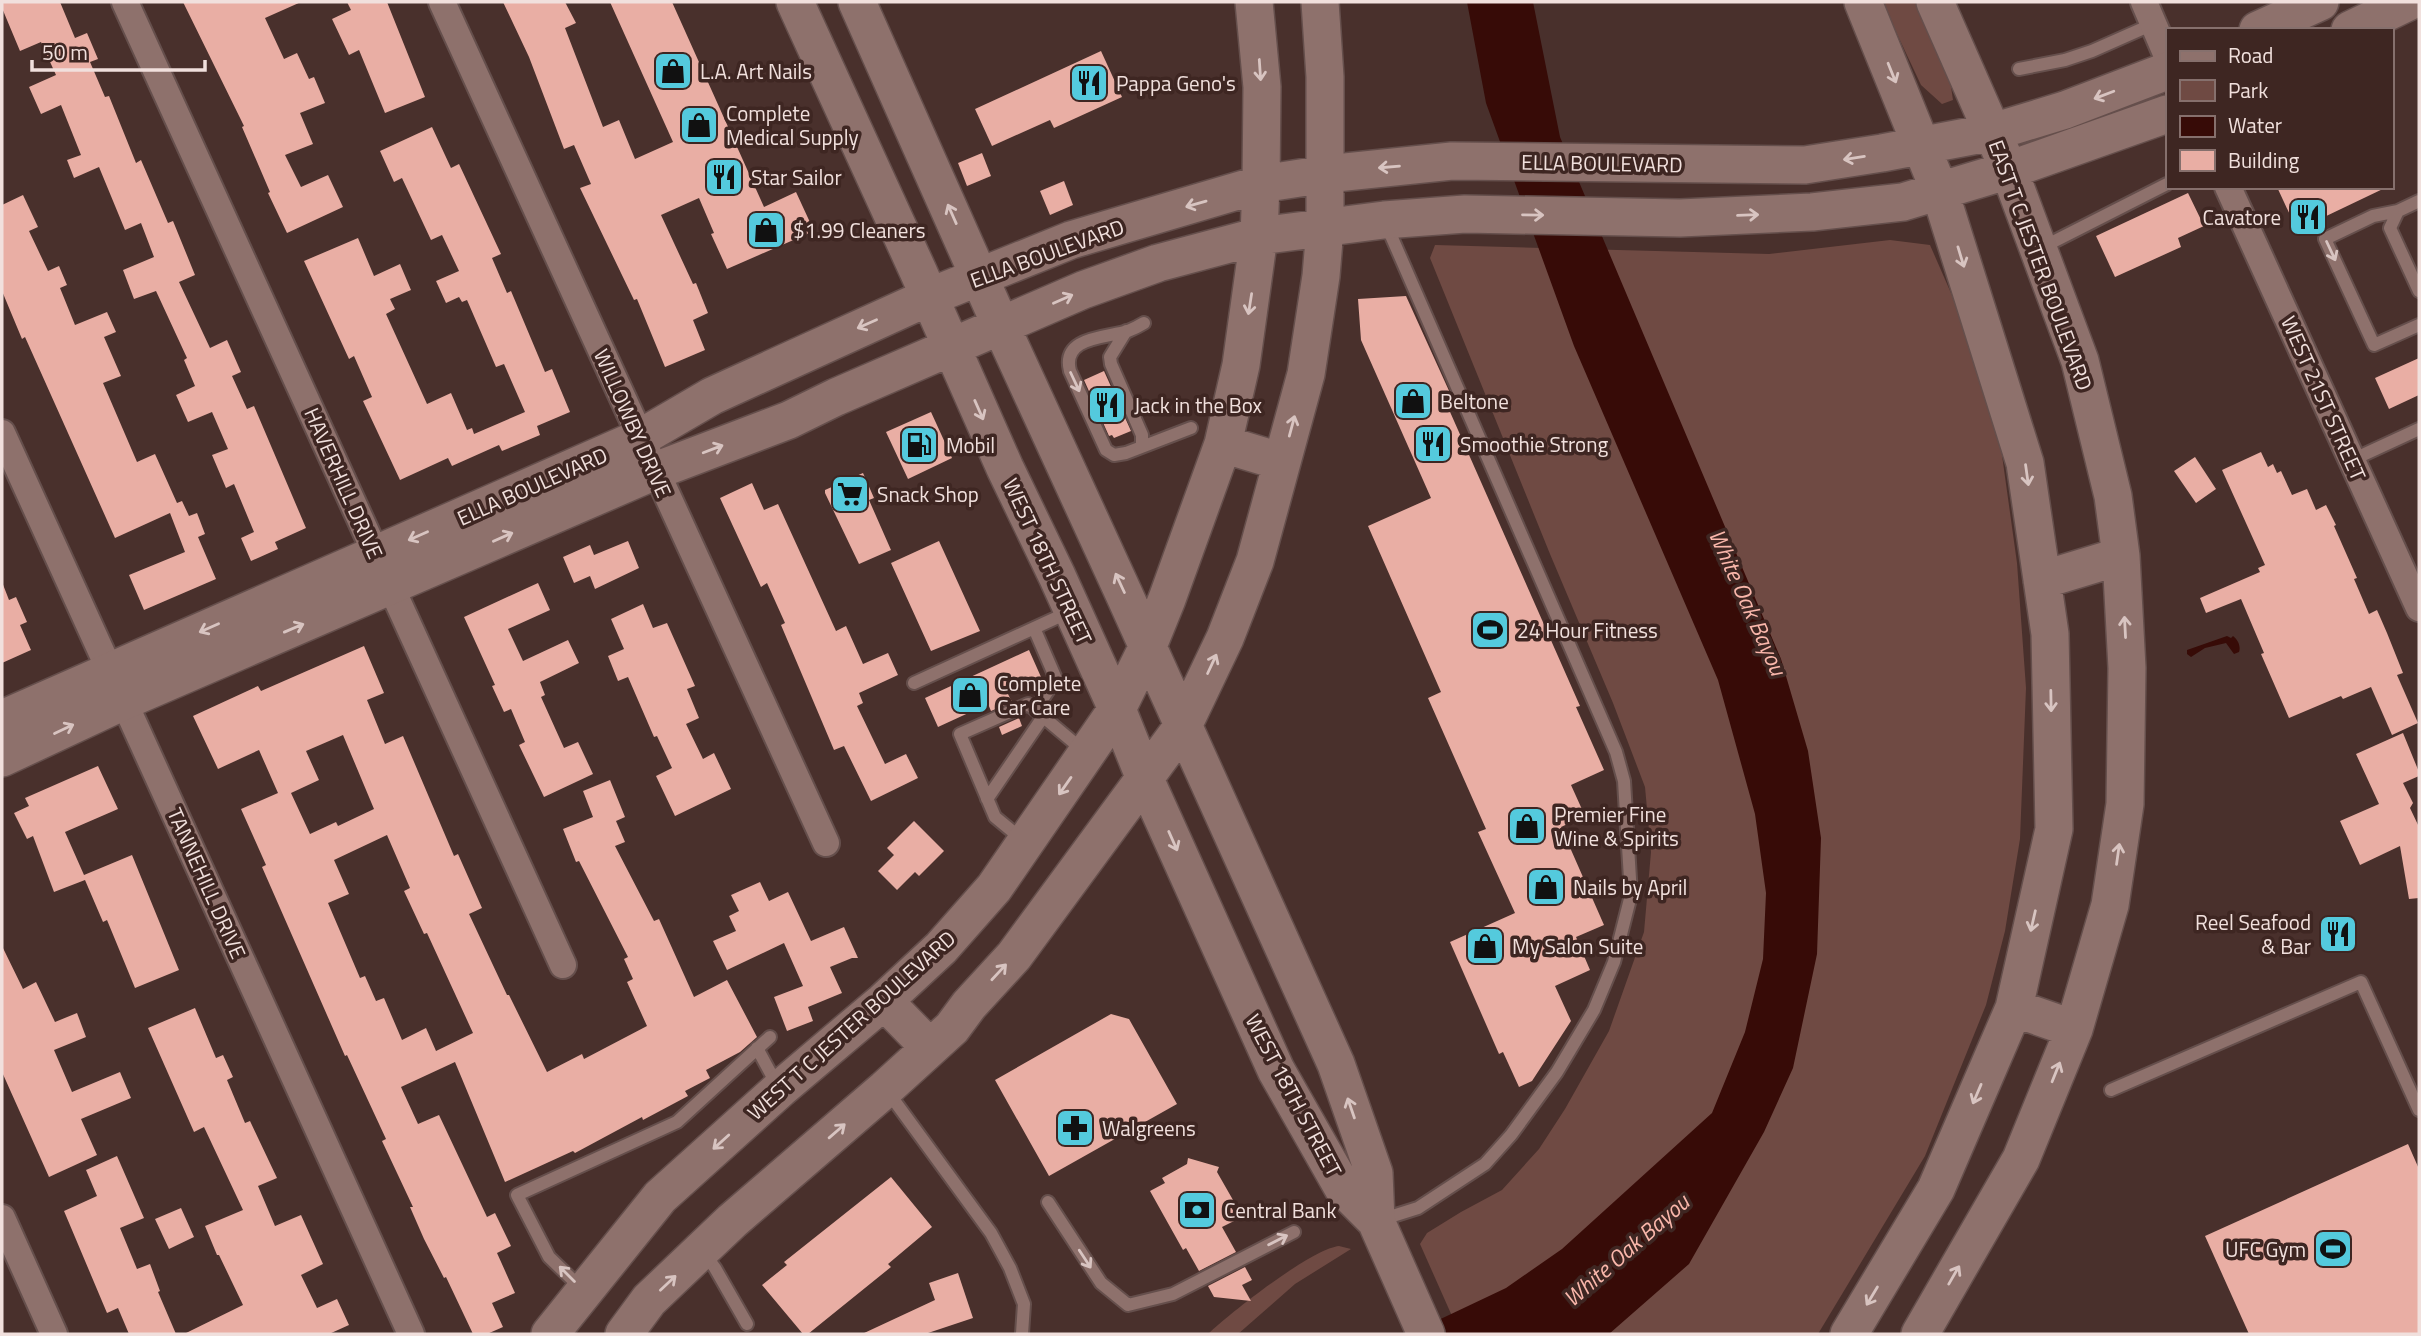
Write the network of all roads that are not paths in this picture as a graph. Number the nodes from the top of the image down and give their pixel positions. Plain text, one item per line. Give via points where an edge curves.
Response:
1 (125, 2) edge
2 (442, 2) edge
3 (795, 2) edge
4 (857, 2) edge
5 (1254, 2) edge
6 (1320, 2) edge
7 (1863, 2) edge
8 (1935, 2) edge
9 (2320, 2) edge
10 (2408, 2) edge
11 (2149, 13) edge
12 (2262, 28) edge
13 (2354, 28) edge
14 (2166, 54) edge
15 (2018, 69) dead end
16 (2166, 71) edge
17 (2166, 114) edge
18 (1993, 132) junction
19 (1921, 145) junction
20 (2009, 170) junction
21 (1326, 174) junction
22 (1261, 184) junction
23 (2166, 185) edge
24 (2229, 189) edge
25 (1940, 192) junction
26 (2419, 201) edge
27 (2398, 211) junction
28 (1384, 220) junction
29 (1325, 228) junction
30 (1259, 236) junction
31 (2038, 250) junction
32 (979, 276) junction
33 (2419, 291) edge
34 (929, 297) junction
35 (1144, 323) dead end
36 (2419, 325) edge
37 (1001, 326) junction
38 (1126, 331) junction
39 (951, 347) junction
40 (1191, 428) dead end
41 (2419, 429) edge
42 (2, 433) edge
43 (640, 438) junction
44 (1223, 444) junction
45 (1142, 446) junction
46 (2353, 460) junction
47 (1282, 463) junction
48 (655, 471) junction
49 (2121, 556) junction
50 (384, 570) junction
51 (2042, 580) junction
52 (2419, 607) edge
53 (1072, 611) junction
54 (1034, 628) junction
55 (1148, 646) junction
56 (914, 684) dead end
57 (117, 686) junction
58 (1117, 709) junction
59 (1039, 714) junction
60 (2, 719) edge
61 (1183, 726) junction
62 (1087, 754) junction
63 (2, 758) edge
64 (1144, 779) junction
65 (988, 799) junction
66 (1026, 842) junction
67 (826, 843) dead end
68 (563, 965) dead end
69 (884, 1001) junction
70 (2014, 1008) junction
71 (2074, 1029) junction
72 (770, 1037) dead end
73 (757, 1048) junction
74 (930, 1048) junction
75 (780, 1089) junction
76 (886, 1089) junction
77 (2111, 1090) dead end
78 (2419, 1110) edge
79 (1048, 1202) dead end
80 (2, 1218) edge
81 (1376, 1221) junction
82 (1294, 1232) dead end
83 (702, 1251) junction
84 (584, 1292) junction
85 (747, 1324) dead end
86 (54, 1334) edge
87 (411, 1334) edge
88 (550, 1334) edge
89 (624, 1334) edge
90 (1022, 1334) edge
91 (1426, 1334) edge
92 (1849, 1334) edge
93 (1920, 1334) edge

1 - 50 street, HAVERHILL DRIVE
2 - 43 street, WILLOWBY DRIVE
3 - 34 main road, WEST 18TH STREET
32 -> 4 main road, WEST 18TH STREET
5 -> 22 main road, WEST T C JESTER BOULEVARD via 1262,87
6 - 21 main road
7 -> 19 main road
8 - 18 main road, EAST T C JESTER BOULEVARD
9 - 12 main road
10 - 13 main road
11 - 14 street
11 - 15 lane via 2092,51
16 -> 18 main road, ELLA BOULEVARD
17 - 20 main road, ELLA BOULEVARD
18 - 19 main road, ELLA BOULEVARD
18 - 20 main road, EAST T C JESTER BOULEVARD
19 -> 21 main road, ELLA BOULEVARD via 1805,165 1452,161
19 - 25 main road
20 - 25 main road, ELLA BOULEVARD
20 - 31 main road, EAST T C JESTER BOULEVARD
21 - 22 main road, ELLA BOULEVARD
21 - 29 main road
22 - 30 main road, WEST T C JESTER BOULEVARD
22 -> 32 main road, ELLA BOULEVARD via 1071,240
23 - 31 lane
24 - 46 street, WEST 21ST STREET
28 -> 25 main road, ELLA BOULEVARD via 1465,214 1680,218 1812,212 1903,202
25 -> 51 main road via 2025,463
26 - 27 lane
27 - 33 lane via 2390,228
27 -> 36 lane via 2373,216 2325,239 2374,345
28 - 29 main road, ELLA BOULEVARD
28 - 81 lane via 1616,752 1624,781 1631,895 1615,962 1594,1010 1511,1135 1485,1164 1418,1208
29 - 30 main road, ELLA BOULEVARD
47 -> 29 main road via 1306,374
37 -> 30 main road, ELLA BOULEVARD via 1158,263
30 -> 44 main road, WEST T C JESTER BOULEVARD via 1241,365
31 - 49 main road, EAST T C JESTER BOULEVARD via 2080,361 2113,496
32 - 34 main road, ELLA BOULEVARD
32 - 37 main road, WEST 18TH STREET
34 - 39 main road, WEST 18TH STREET
34 -> 43 main road, ELLA BOULEVARD via 712,396
35 - 38 lane
37 - 39 main road, ELLA BOULEVARD
55 -> 37 main road, WEST 18TH STREET
38 - 45 lane via 1110,357 1142,435
38 -> 45 lane via 1100,335 1074,347 1068,363 1106,450 1114,455
48 -> 39 main road, ELLA BOULEVARD via 789,420
39 -> 53 main road, WEST 18TH STREET
40 - 45 lane
41 - 46 lane
42 - 57 street, TANNEHILL DRIVE
43 - 48 street, WILLOWBY DRIVE
43 -> 50 main road, ELLA BOULEVARD
44 - 47 main road
44 - 55 main road, WEST T C JESTER BOULEVARD
46 - 52 street, WEST 21ST STREET
61 -> 47 main road via 1255,561
50 -> 48 main road, ELLA BOULEVARD
48 - 67 street, WILLOWBY DRIVE
49 - 51 main road
71 -> 49 main road, EAST T C JESTER BOULEVARD via 2110,905 2125,804 2127,668
50 - 57 main road, ELLA BOULEVARD
50 - 68 street, HAVERHILL DRIVE
51 -> 70 main road via 2050,634 2054,829
53 - 54 lane
53 - 58 main road, WEST 18TH STREET
54 - 56 lane
54 - 59 lane via 1056,679
55 - 58 main road, WEST T C JESTER BOULEVARD
55 - 61 main road, WEST 18TH STREET
57 - 60 main road, ELLA BOULEVARD
63 -> 57 main road, ELLA BOULEVARD
57 - 87 street, TANNEHILL DRIVE
58 - 62 main road, WEST T C JESTER BOULEVARD
58 - 64 main road, WEST 18TH STREET
59 - 62 lane
59 - 65 lane
59 - 65 lane via 1028,704 960,734
61 - 64 main road
81 -> 61 main road, WEST 18TH STREET via 1374,1173 1336,1064
62 -> 66 main road, WEST T C JESTER BOULEVARD
74 -> 64 main road via 1014,956
64 -> 81 main road, WEST 18TH STREET via 1276,1070 1343,1188
65 - 66 lane via 995,817
66 - 69 main road, WEST T C JESTER BOULEVARD via 994,888 941,948
69 - 74 main road
69 - 75 main road, WEST T C JESTER BOULEVARD
70 - 71 main road
70 -> 92 main road via 1936,1189
93 -> 71 main road, EAST T C JESTER BOULEVARD via 2021,1160
72 - 73 lane
73 - 75 lane
84 -> 73 lane via 549,1256 517,1195 677,1122
74 - 76 main road
75 -> 84 main road, WEST T C JESTER BOULEVARD via 660,1197
83 -> 76 main road
76 - 90 lane via 1010,1268 1024,1304
77 - 78 lane via 2361,982
79 -> 82 lane via 1101,1283 1128,1305 1173,1294
80 - 86 street
81 - 91 main road, WEST 18TH STREET
83 - 85 lane
89 -> 83 main road via 649,1300
84 - 88 main road, WEST T C JESTER BOULEVARD

